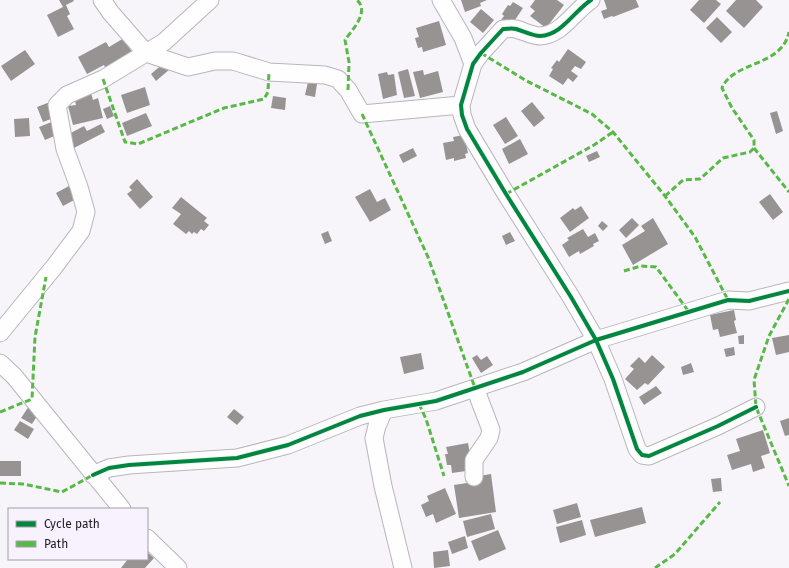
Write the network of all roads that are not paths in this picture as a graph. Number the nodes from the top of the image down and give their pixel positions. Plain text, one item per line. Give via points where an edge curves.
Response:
1 (102, 0) edge
2 (210, 0) edge
3 (441, 0) edge
4 (591, 0) edge
5 (146, 53) junction
6 (473, 64) junction
7 (461, 105) junction
8 (789, 291) edge
9 (0, 333) edge
10 (596, 340) junction
11 (0, 363) edge
12 (475, 388) junction
13 (756, 407) dead end
14 (384, 410) junction
15 (93, 475) junction
16 (474, 477) dead end
17 (121, 508) edge
18 (148, 539) edge
19 (178, 568) edge
20 (403, 568) edge

1 - 5 street
2 - 5 street via 164,42
3 - 6 street via 463,38
4 - 6 street via 563,27 553,32 540,36 514,29 503,29
5 - 7 street via 188,67 215,61 233,61 270,72 325,74 338,79 348,90 362,114
5 - 9 street via 103,79 67,95 57,105 65,149 86,212 81,231
6 - 7 street
7 - 10 street via 467,129
8 - 10 street via 749,301 728,300
10 - 12 street via 523,372
10 - 13 street via 613,379 637,449 642,455 649,456
11 - 15 street
12 - 14 street via 436,402
12 - 16 street via 491,430 489,438 474,460
14 - 15 street via 360,416 288,445 237,458 129,465 109,468
14 - 20 street via 374,438
15 - 17 street
18 - 19 street

